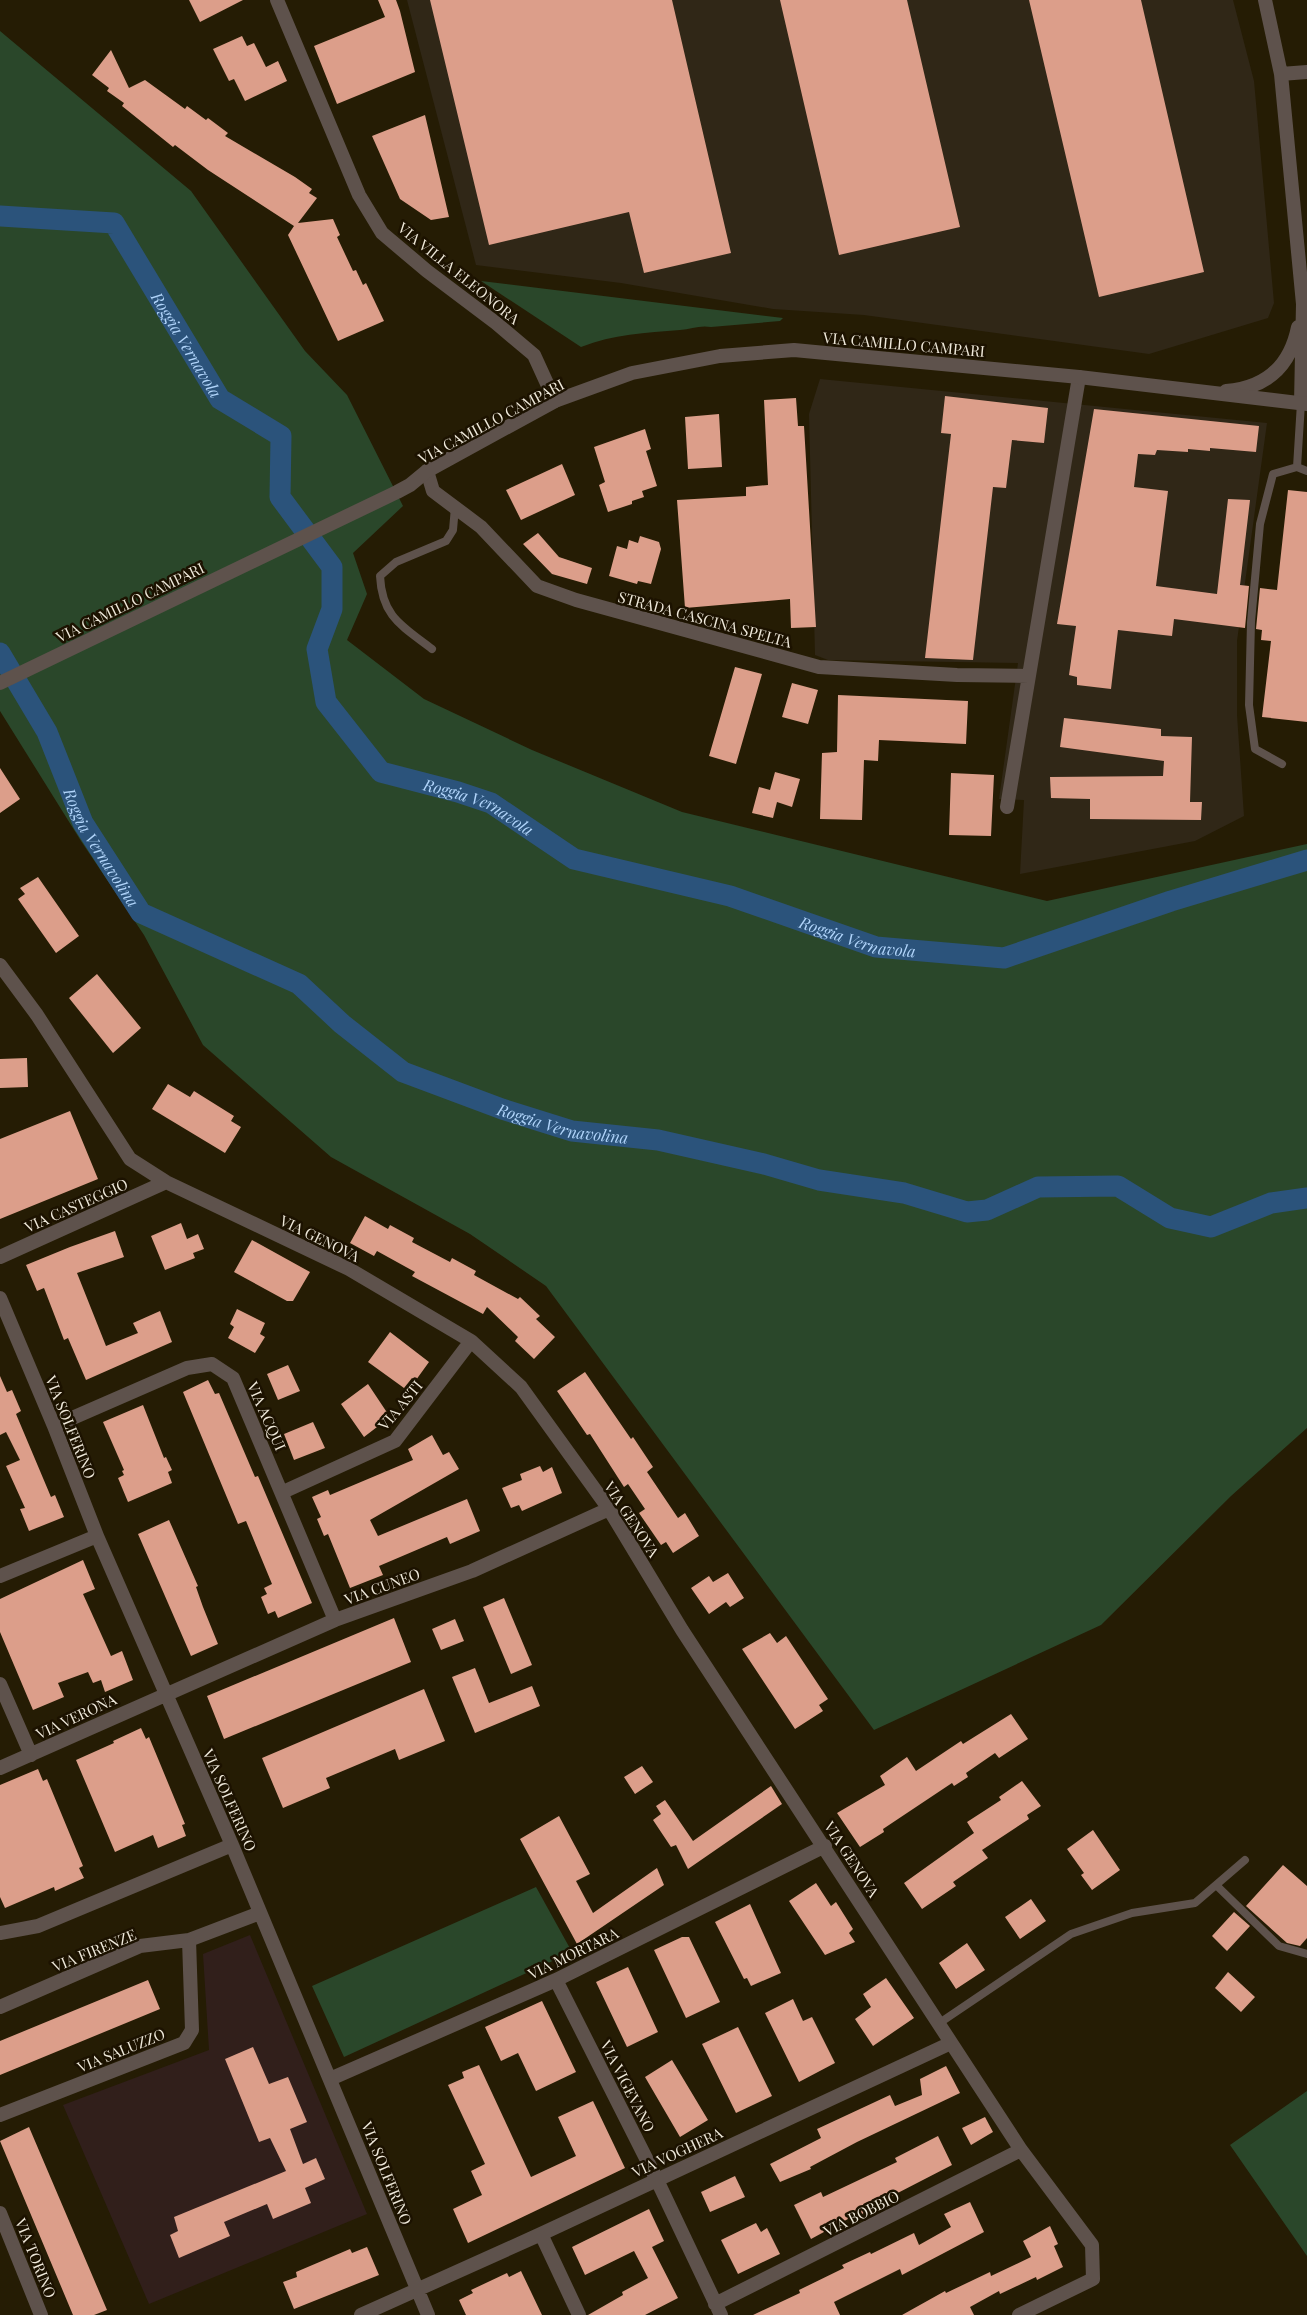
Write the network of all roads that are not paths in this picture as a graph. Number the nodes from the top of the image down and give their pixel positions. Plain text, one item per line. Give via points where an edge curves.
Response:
1 (277, 0) edge
2 (1264, 0) edge
3 (1307, 72) edge
4 (1281, 74) junction
5 (1305, 305) edge
6 (1079, 377) junction
7 (1215, 392) junction
8 (555, 401) junction
9 (1304, 404) edge
10 (1297, 467) junction
11 (1307, 471) edge
12 (426, 472) junction
13 (455, 507) junction
14 (432, 649) dead end
15 (1029, 676) junction
16 (0, 682) edge
17 (1282, 764) dead end
18 (1007, 808) dead end
19 (0, 965) edge
20 (166, 1182) junction
21 (0, 1257) edge
22 (0, 1298) edge
23 (471, 1341) junction
24 (54, 1426) junction
25 (283, 1492) junction
26 (609, 1509) junction
27 (97, 1536) junction
28 (0, 1576) edge
29 (335, 1620) junction
30 (0, 1684) edge
31 (165, 1694) junction
32 (31, 1755) junction
33 (0, 1768) edge
34 (232, 1845) junction
35 (825, 1846) junction
36 (1245, 1860) dead end
37 (1216, 1886) junction
38 (260, 1913) junction
39 (0, 1933) edge
40 (189, 1940) junction
41 (1307, 1954) edge
42 (556, 1980) junction
43 (0, 2007) edge
44 (938, 2024) junction
45 (950, 2043) junction
46 (330, 2079) junction
47 (0, 2115) edge
48 (1022, 2150) junction
49 (657, 2180) junction
50 (0, 2213) edge
51 (541, 2234) junction
52 (418, 2291) junction
53 (718, 2310) edge
54 (41, 2315) edge
55 (361, 2315) edge
56 (428, 2315) edge
57 (579, 2315) edge
58 (1019, 2315) edge

1 - 8 street, VIA VILLA ELEONORA via 359,195 382,232 426,271 534,355
2 - 4 street
3 - 4 street
4 - 5 street
5 - 7 street via 1286,360 1261,383 1242,390
5 - 9 street
6 - 7 street, VIA CAMILLO CAMPARI
6 - 8 street, VIA CAMILLO CAMPARI via 794,350 720,356 632,373
6 - 15 street
7 - 9 street, VIA CAMILLO CAMPARI
8 - 12 street, VIA CAMILLO CAMPARI
9 - 10 lane
10 - 11 lane
10 - 17 lane via 1273,474 1260,524 1251,622 1249,705 1255,749
12 - 13 street, STRADA CASCINA SPELTA via 434,491
12 - 16 street, VIA CAMILLO CAMPARI via 398,492
13 - 14 lane via 453,530 446,541 396,562 380,576 387,609 397,622
13 - 15 street, STRADA CASCINA SPELTA via 481,527 537,586 576,600 819,667
15 - 18 street
19 - 20 street, VIA GENOVA via 37,1015 130,1159
20 - 21 street, VIA CASTEGGIO
20 - 23 street, VIA GENOVA via 349,1269
22 - 24 street, VIA SOLFERINO
23 - 25 street, VIA ASTI via 395,1441
23 - 26 street, VIA GENOVA via 521,1387
24 - 25 street, VIA ACQUI via 187,1368 212,1364 232,1378
24 - 27 street, VIA SOLFERINO
25 - 29 street, VIA ACQUI
26 - 29 street, VIA CUNEO via 472,1571
26 - 35 street, VIA GENOVA via 682,1630
27 - 28 street
27 - 31 street, VIA SOLFERINO
29 - 31 street, VIA CUNEO
30 - 32 street
31 - 32 street, VIA VERONA
31 - 34 street, VIA SOLFERINO
32 - 33 street, VIA VERONA
34 - 38 street, VIA SOLFERINO
34 - 39 street via 38,1926
35 - 42 street, VIA MORTARA
35 - 44 street, VIA GENOVA
36 - 37 lane
37 - 41 lane via 1279,1946
37 - 44 lane via 1195,1902 1132,1913 1071,1934
38 - 40 street, VIA FIRENZE
38 - 46 street, VIA SOLFERINO
40 - 43 street, VIA FIRENZE via 140,1946
40 - 47 street, VIA SALUZZO via 192,2030 184,2043
42 - 46 street, VIA MORTARA
42 - 49 street, VIA VIGEVANO
44 - 45 street, VIA GENOVA
45 - 48 street, VIA GENOVA
45 - 49 street, VIA VOGHERA
46 - 52 street, VIA SOLFERINO
48 - 53 street, VIA BOBBIO
48 - 58 street, VIA GENOVA via 1092,2245 1093,2279
49 - 51 street, VIA VOGHERA
49 - 53 street, VIA VIGEVANO
50 - 54 street, VIA TORINO
51 - 52 street, VIA VOGHERA
51 - 57 street
52 - 55 street, VIA VOGHERA
52 - 56 street, VIA SOLFERINO

